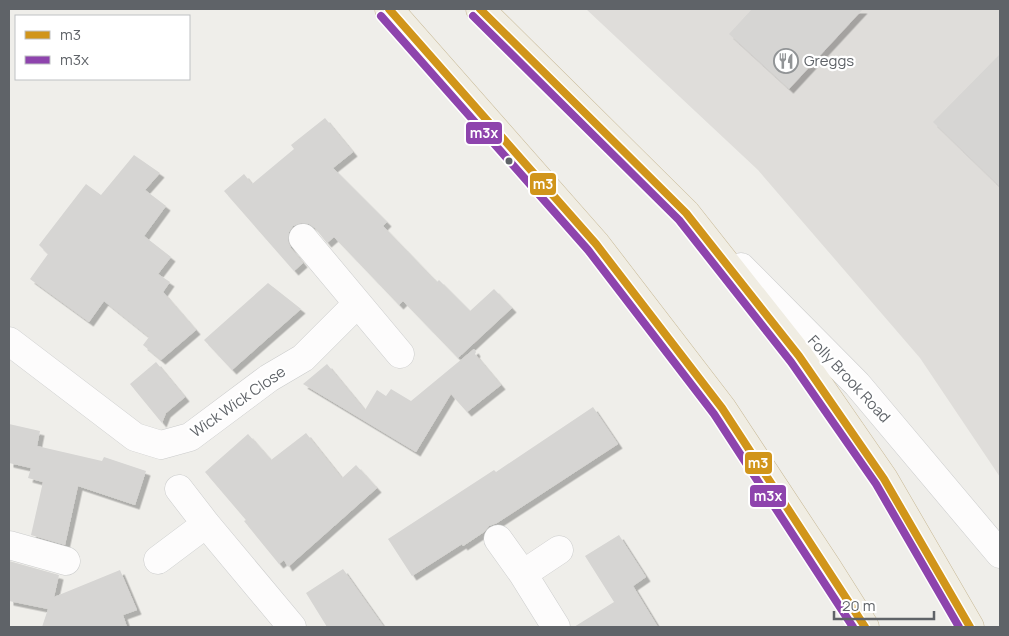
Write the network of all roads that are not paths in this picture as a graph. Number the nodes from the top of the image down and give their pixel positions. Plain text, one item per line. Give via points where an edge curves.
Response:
1 (389, 9) edge
2 (480, 9) edge
3 (686, 213) junction
4 (303, 238) dead end
5 (357, 304) junction
6 (9, 341) edge
7 (400, 354) dead end
8 (179, 489) dead end
9 (206, 524) junction
10 (498, 539) dead end
11 (9, 545) edge
12 (559, 550) dead end
13 (1000, 554) edge
14 (158, 560) dead end
15 (66, 561) dead end
16 (523, 574) junction
17 (292, 627) edge
18 (556, 627) edge
19 (865, 627) edge
20 (970, 627) edge

1 - 19 highway via 596,244 722,408
2 - 3 highway
3 - 13 street, Folly Brook Road via 857,384
3 - 20 highway via 799,356 884,479
4 - 5 street
5 - 6 street, Wick Wick Close via 303,358 269,378 190,438 161,445 135,437
5 - 7 street
8 - 9 street
9 - 14 street
9 - 17 street
10 - 16 street
11 - 15 street
12 - 16 street
16 - 18 street

